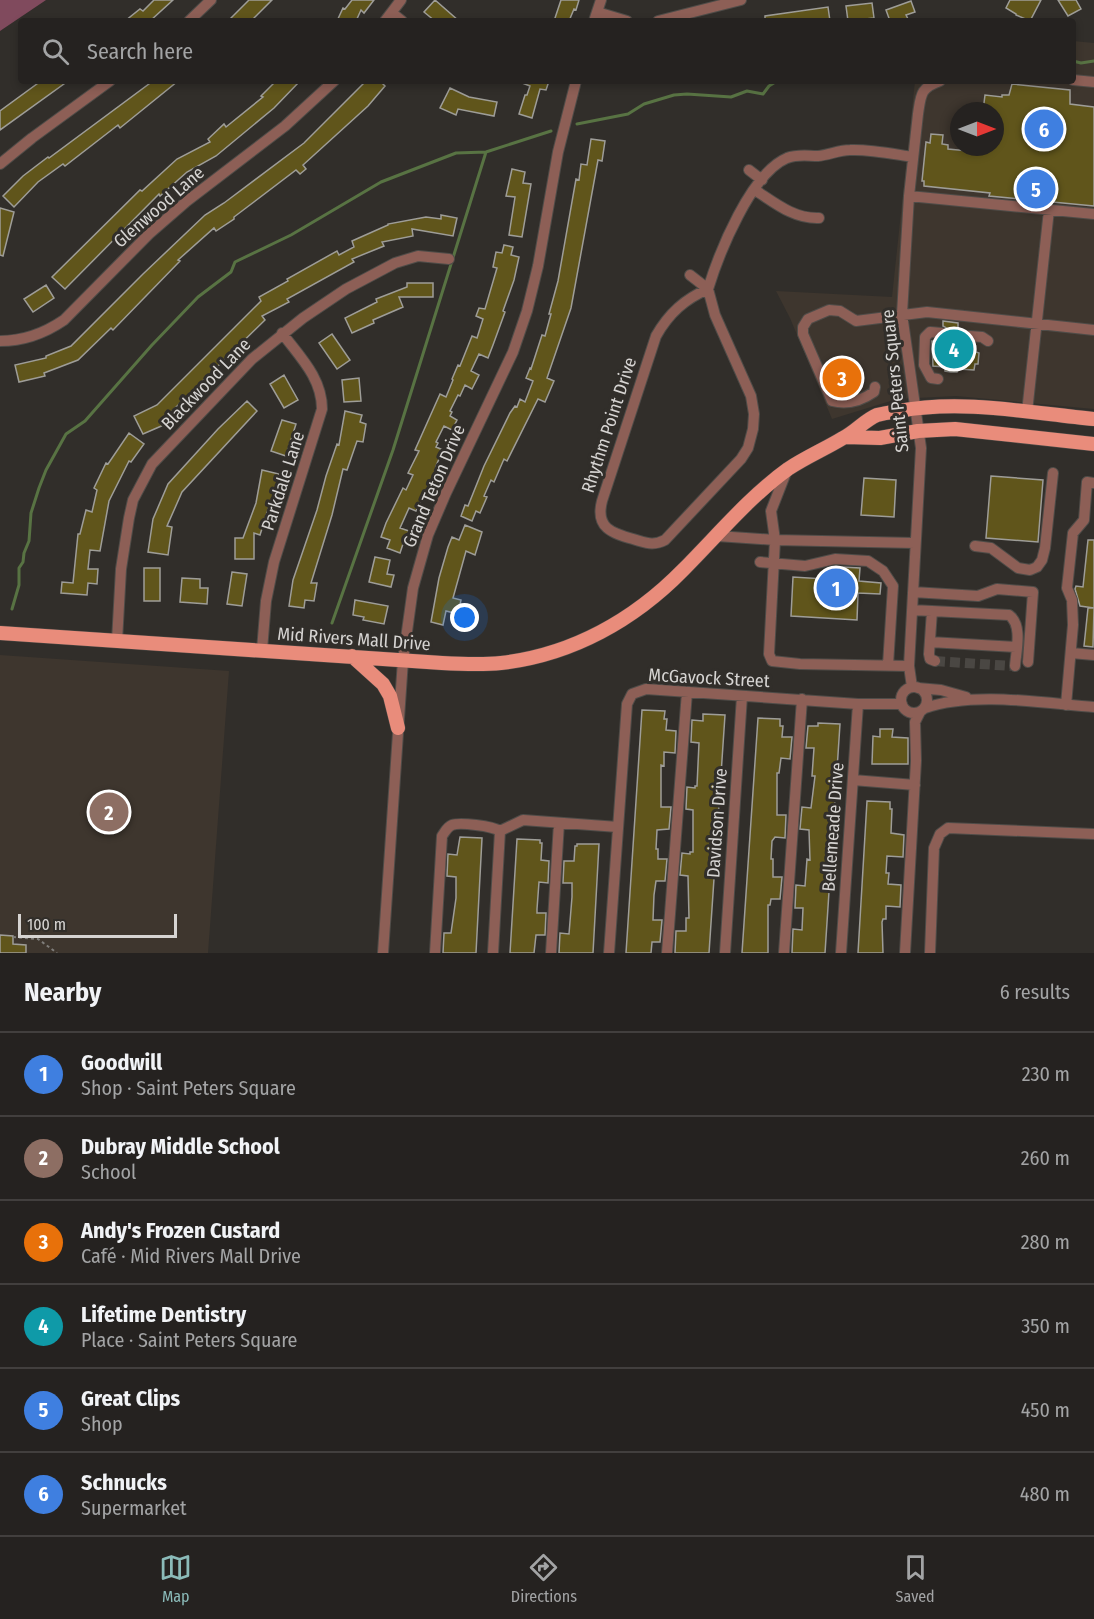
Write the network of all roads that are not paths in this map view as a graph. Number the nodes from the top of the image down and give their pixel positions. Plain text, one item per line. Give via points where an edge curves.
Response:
1 (211, 0) edge
2 (401, 0) edge
3 (601, 0) edge
4 (741, 0) edge
5 (388, 17) edge
6 (596, 17) edge
7 (192, 18) edge
8 (670, 18) edge
9 (1076, 80) edge
10 (1094, 82) edge
11 (106, 84) edge
12 (331, 84) edge
13 (575, 84) edge
14 (932, 84) edge
15 (913, 157) junction
16 (0, 164) edge
17 (749, 170) dead end
18 (762, 180) junction
19 (755, 190) junction
20 (909, 196) junction
21 (1049, 210) junction
22 (1094, 214) edge
23 (819, 218) dead end
24 (448, 259) dead end
25 (690, 275) dead end
26 (708, 289) junction
27 (902, 314) junction
28 (1037, 324) junction
29 (1094, 330) edge
30 (282, 333) junction
31 (942, 333) dead end
32 (957, 335) dead end
33 (0, 341) edge
34 (988, 341) dead end
35 (938, 379) dead end
36 (875, 387) dead end
37 (914, 408) junction
38 (1027, 412) junction
39 (1094, 419) edge
40 (918, 431) junction
41 (846, 437) junction
42 (1094, 444) edge
43 (787, 470) junction
44 (1053, 473) dead end
45 (1094, 483) edge
46 (717, 536) junction
47 (775, 540) junction
48 (915, 543) junction
49 (975, 546) dead end
50 (760, 562) dead end
51 (775, 564) junction
52 (913, 592) junction
53 (912, 610) junction
54 (932, 611) junction
55 (0, 633) edge
56 (117, 641) junction
57 (930, 642) junction
58 (1016, 647) junction
59 (262, 650) junction
60 (1071, 654) junction
61 (1094, 655) edge
62 (352, 656) junction
63 (403, 660) junction
64 (935, 661) dead end
65 (888, 665) junction
66 (909, 666) junction
67 (915, 688) junction
68 (687, 692) junction
69 (742, 696) junction
70 (970, 698) junction
71 (802, 699) junction
72 (858, 704) junction
73 (902, 704) junction
74 (1066, 705) junction
75 (1094, 707) edge
76 (922, 710) junction
77 (398, 728) junction
78 (853, 780) junction
79 (915, 785) junction
80 (559, 823) junction
81 (618, 827) junction
82 (500, 831) junction
83 (1094, 834) edge
84 (383, 953) edge
85 (435, 953) edge
86 (493, 953) edge
87 (551, 953) edge
88 (609, 953) edge
89 (668, 953) edge
90 (725, 953) edge
91 (784, 953) edge
92 (842, 953) edge
93 (905, 953) edge
94 (930, 953) edge

1 - 7 street
2 - 5 street
3 - 6 street
4 - 8 street
9 - 10 street
11 - 16 street
12 - 33 street, Glenwood Lane via 285,126 157,227 64,320 29,337
13 - 63 street, Grand Teton Drive via 527,311 513,352 428,535 413,588
14 - 15 street, Saint Peters Square via 922,93
15 - 18 street via 850,150 819,156 798,155 779,162
15 - 20 street, Saint Peters Square
17 - 18 street
18 - 19 street
19 - 23 street via 793,214
19 - 26 street via 729,231
20 - 21 street
20 - 27 street, Saint Peters Square
21 - 22 street
21 - 28 street
24 - 30 street, Blackwood Lane via 418,256 395,262 346,289
25 - 26 street
26 - 26 street, Rhythm Point Drive via 678,307 652,345 600,509 602,523 608,529 649,544 663,541 736,465 748,447 754,421 751,396 715,315
27 - 28 street via 927,312
27 - 36 street via 856,321 840,311 829,310 808,319 803,327 832,401 854,401 874,392
27 - 37 street, Saint Peters Square
28 - 29 street
28 - 38 street
30 - 56 street, Blackwood Lane via 152,464 142,482 129,518 121,568
30 - 59 street, Parkdale Lane via 316,378 322,409 274,562
31 - 35 street via 930,332 925,338 924,365 931,378
32 - 34 street
37 - 38 main road, Mid Rivers Mall Drive via 948,406
37 - 40 street, Saint Peters Square
37 - 41 main road, Mid Rivers Mall Drive via 876,416
38 - 39 main road, Mid Rivers Mall Drive
40 - 41 main road, Mid Rivers Mall Drive via 880,438
40 - 42 main road, Mid Rivers Mall Drive via 977,430
40 - 48 street, Saint Peters Square via 921,448
41 - 43 main road, Mid Rivers Mall Drive
43 - 46 main road, Mid Rivers Mall Drive
43 - 47 street via 771,511
44 - 49 street via 1045,548 1037,567 1018,568 992,548
45 - 60 street via 1088,482 1084,520 1073,533 1067,588 1072,600
46 - 47 street
46 - 63 main road, Mid Rivers Mall Drive via 654,599 631,616 579,643 500,663
47 - 48 street
47 - 51 street
48 - 52 street, Saint Peters Square
50 - 51 street
51 - 65 street via 805,566 835,559 868,561 883,571 893,586
51 - 65 street via 769,654 772,662
52 - 53 street, Saint Peters Square
52 - 58 street via 978,596 994,590 1033,592 1026,613 1027,666 1013,666
53 - 54 street
53 - 66 street, Saint Peters Square
54 - 57 street
54 - 58 street via 1009,615 1017,626
55 - 56 main road, Mid Rivers Mall Drive
56 - 59 main road, Mid Rivers Mall Drive
57 - 58 street
57 - 64 street via 929,657
59 - 62 main road, Mid Rivers Mall Drive
60 - 61 street
60 - 74 street
62 - 63 main road, Mid Rivers Mall Drive
62 - 77 main road via 383,684
63 - 77 street, Grand Teton Drive
65 - 66 street
66 - 67 street, Saint Peters Square
67 - 70 street
67 - 73 street via 903,695
67 - 76 street via 927,696
68 - 69 street, McGavock Street
68 - 81 street, McGavock Street via 646,689 629,699
68 - 89 street
69 - 71 street, McGavock Street
69 - 90 street, Davidson Drive
70 - 74 street
70 - 76 street
71 - 72 street, McGavock Street
71 - 91 street
72 - 73 street, McGavock Street
72 - 78 street, Bellemeade Drive
73 - 76 street via 908,711
74 - 75 street
76 - 79 street via 915,722
77 - 84 street, Grand Teton Drive
78 - 79 street
78 - 92 street, Bellemeade Drive
79 - 93 street
80 - 81 street
80 - 82 street via 524,820
80 - 87 street
81 - 88 street, McGavock Street
82 - 85 street via 453,824 442,836
82 - 86 street
83 - 94 street via 948,828 940,834 934,848

